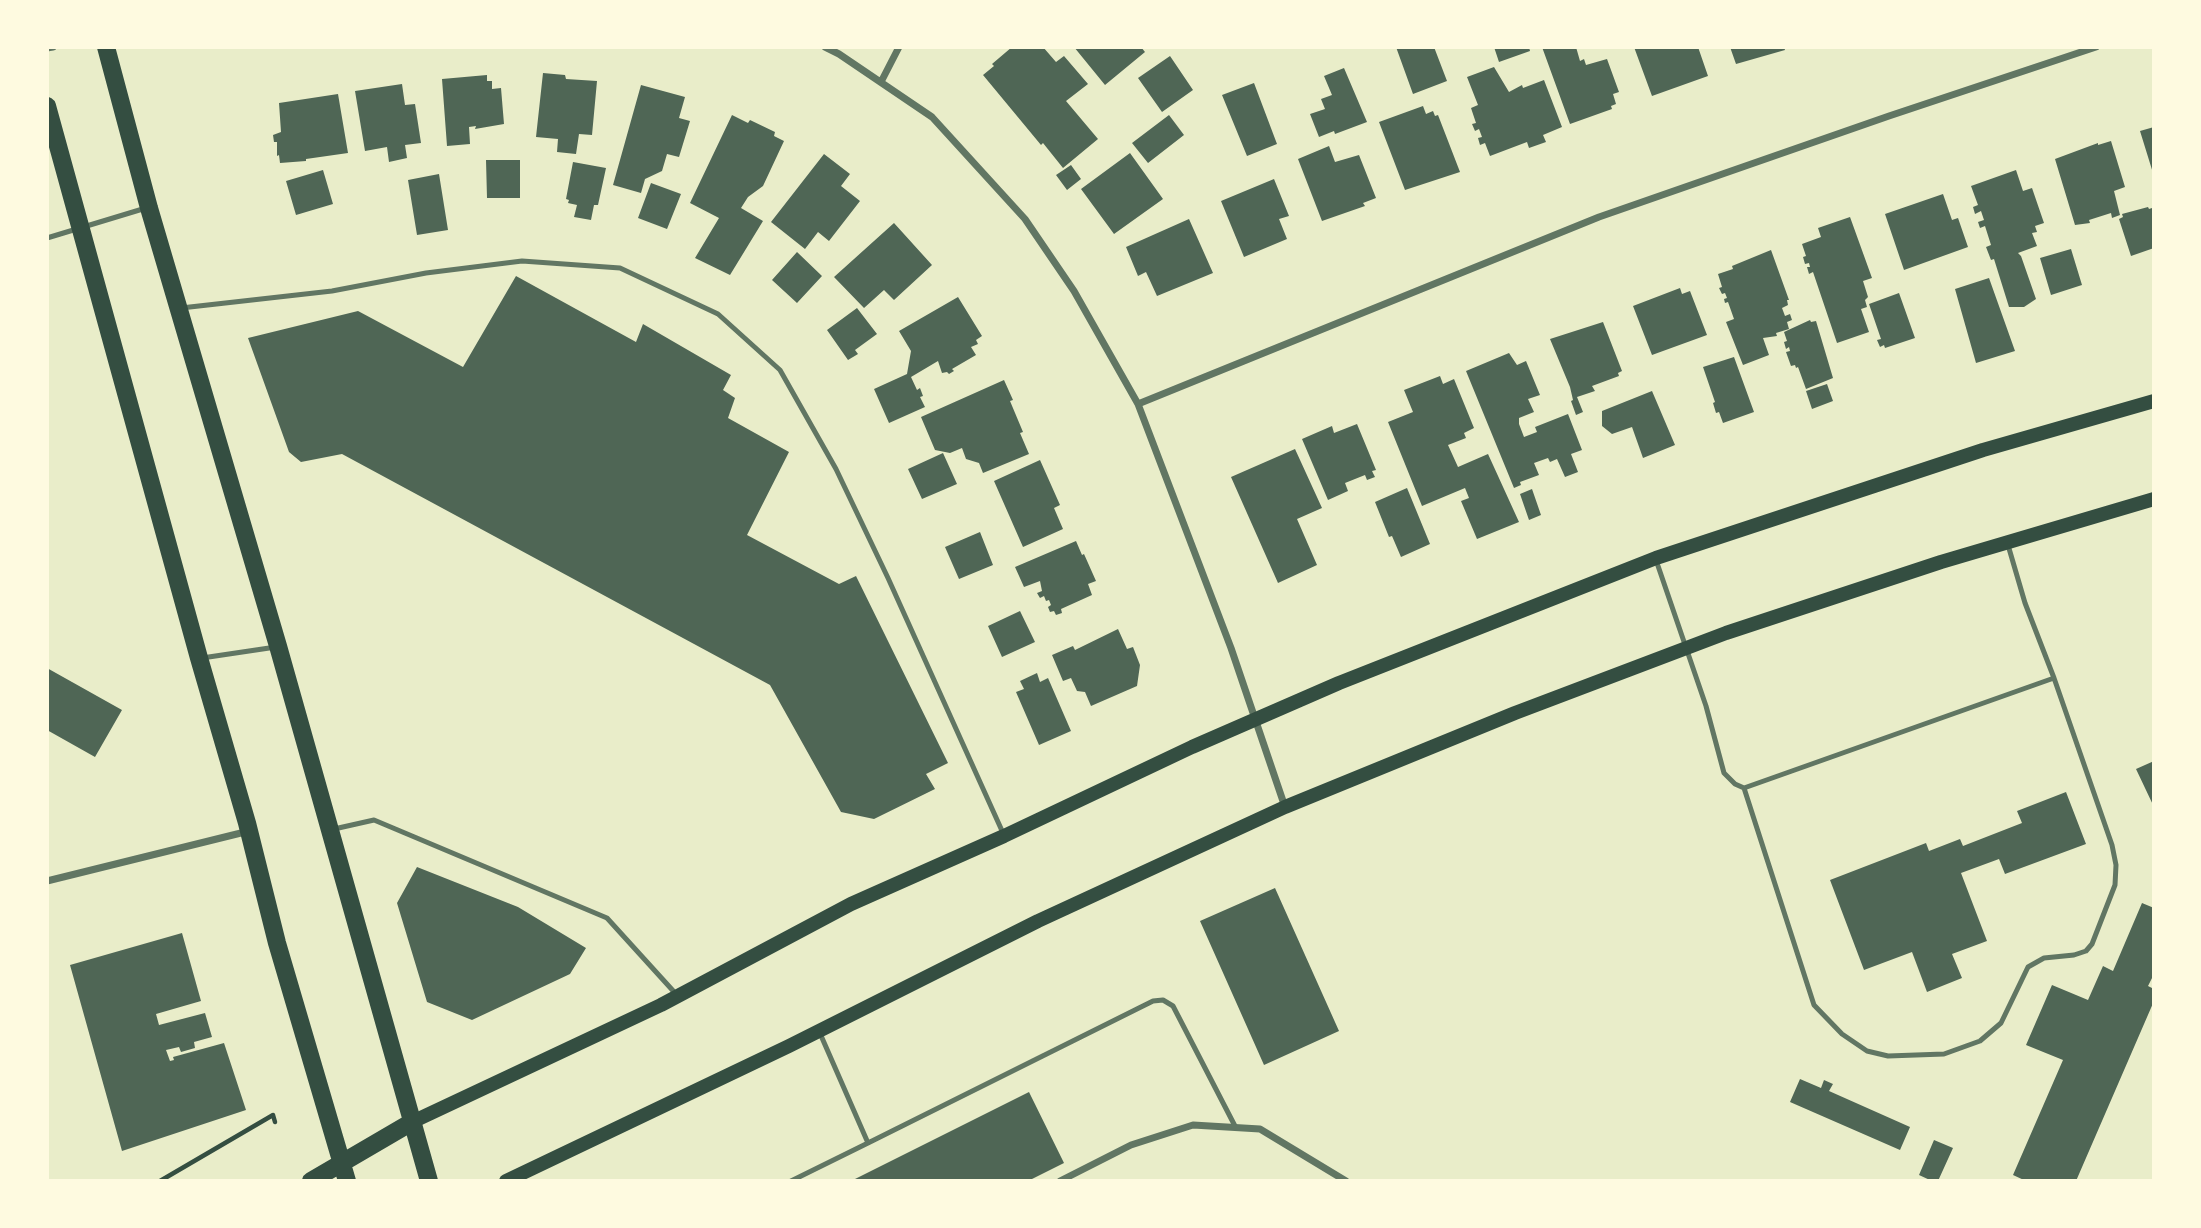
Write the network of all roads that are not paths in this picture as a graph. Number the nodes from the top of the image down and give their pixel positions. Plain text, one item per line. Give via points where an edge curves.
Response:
1 (53, 47) edge
2 (106, 47) edge
3 (825, 47) edge
4 (899, 47) edge
5 (2096, 47) edge
6 (47, 48) edge
7 (881, 82) junction
8 (47, 106) edge
9 (149, 208) junction
10 (81, 228) junction
11 (47, 238) edge
12 (180, 308) junction
13 (2154, 401) edge
14 (1138, 404) junction
15 (2154, 499) edge
16 (2007, 542) junction
17 (1656, 558) junction
18 (278, 646) junction
19 (1685, 649) junction
20 (199, 658) junction
21 (2054, 678) junction
22 (1257, 719) junction
23 (1744, 788) junction
24 (1285, 807) junction
25 (330, 830) junction
26 (249, 831) junction
27 (1004, 836) junction
28 (47, 881) edge
29 (678, 996) junction
30 (819, 1031) junction
31 (412, 1122) junction
32 (1236, 1128) junction
33 (868, 1143) junction
34 (343, 1161) junction
35 (311, 1181) edge
36 (348, 1181) edge
37 (429, 1181) edge
38 (506, 1181) edge
39 (791, 1181) edge
40 (1060, 1181) edge
41 (1346, 1181) edge

1 - 6 street
2 - 9 main road
3 - 7 street
4 - 7 street
5 - 14 street via 1599,217
7 - 14 street via 932,117 1025,219 1074,291
8 - 10 main road
9 - 10 lane
9 - 12 main road
10 - 11 lane
10 - 20 main road
12 - 18 main road
12 - 27 lane via 332,291 522,261 620,268 718,314 780,370 836,469
13 - 17 main road via 1983,450
14 - 22 street
15 - 16 main road
16 - 19 main road
16 - 21 lane
17 - 19 lane
17 - 22 main road
18 - 20 lane
18 - 25 main road
19 - 23 lane via 1724,773
19 - 24 main road
20 - 26 main road
21 - 23 lane
21 - 23 lane via 2112,845 2115,885 2086,951 2043,958 2028,967 2001,1023 1980,1041 1944,1054 1888,1056 1867,1051 1842,1034 1814,1005
22 - 24 street
22 - 27 main road
24 - 30 main road via 1038,921
25 - 29 lane via 374,820 607,918
25 - 31 main road
26 - 28 street
26 - 34 main road via 277,943
27 - 29 main road via 850,904
29 - 31 main road
30 - 33 lane
30 - 38 main road
31 - 34 main road
31 - 37 main road
32 - 33 lane via 1173,1006 1163,1000
32 - 40 street via 1193,1125 1131,1145
32 - 41 street via 1261,1129
33 - 39 lane
34 - 35 main road
34 - 36 main road

